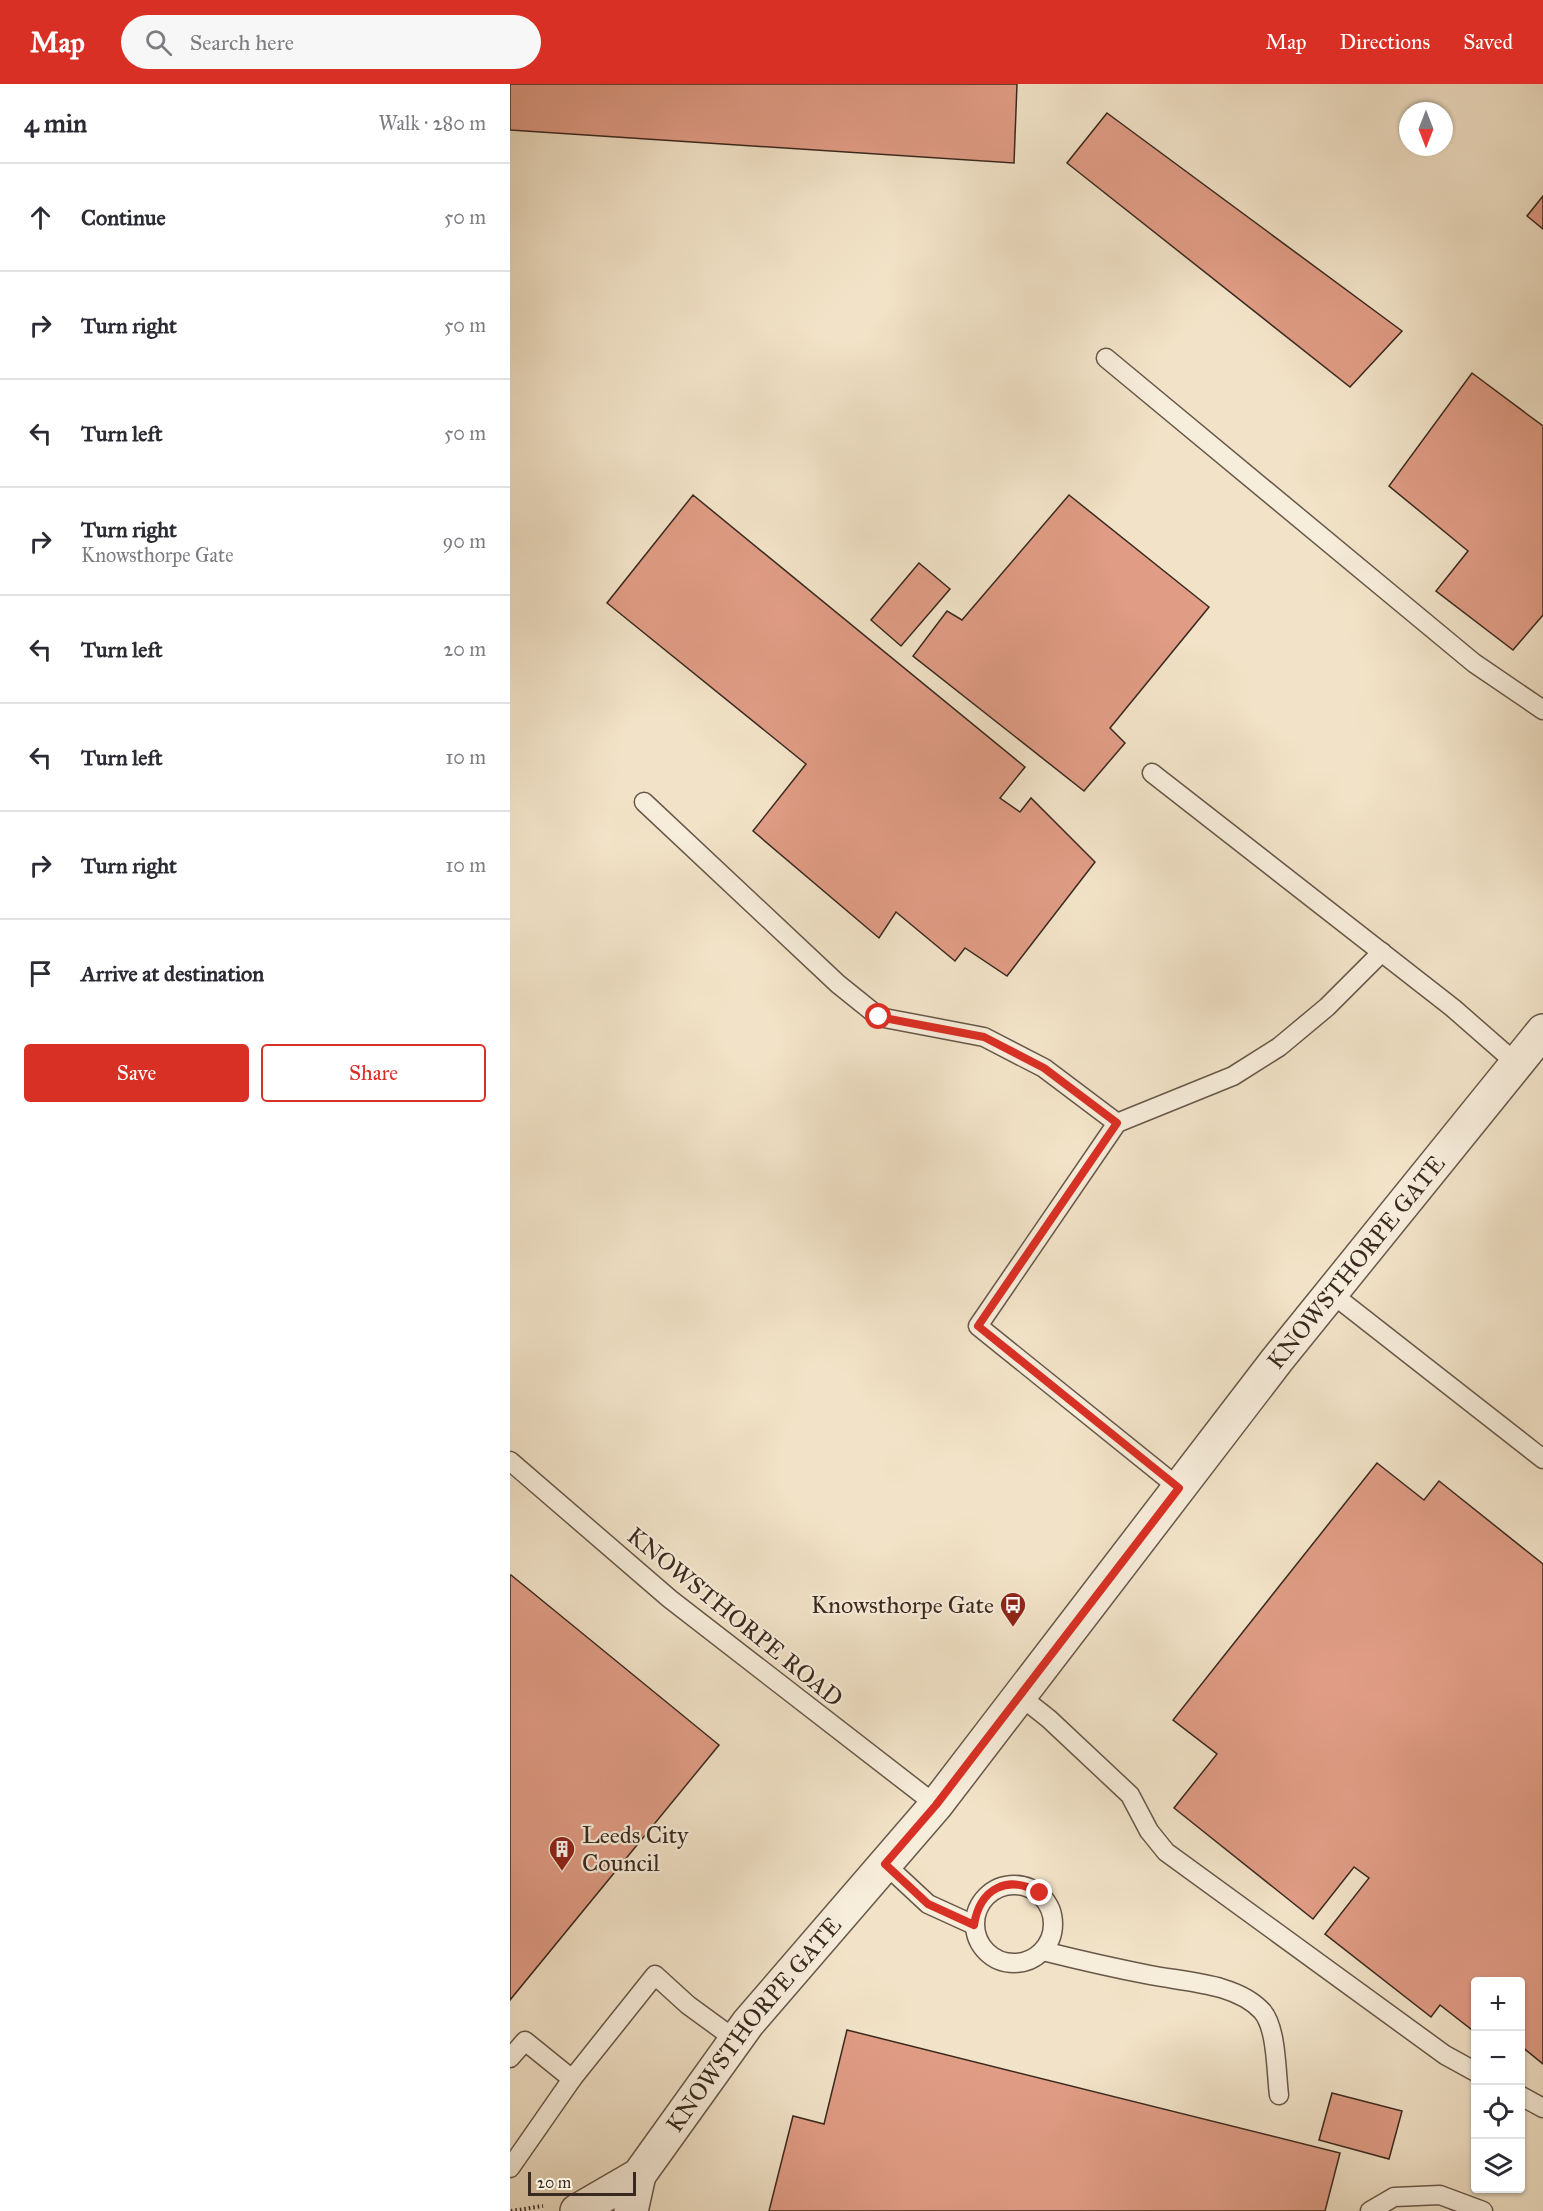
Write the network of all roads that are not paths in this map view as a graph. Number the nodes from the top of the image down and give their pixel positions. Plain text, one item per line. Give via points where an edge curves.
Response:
1 (1106, 358) dead end
2 (1543, 710) edge
3 (1152, 773) dead end
4 (644, 802) dead end
5 (1382, 952) junction
6 (1543, 1031) edge
7 (1517, 1064) junction
8 (1117, 1123) junction
9 (1331, 1293) junction
10 (1543, 1459) edge
11 (510, 1461) edge
12 (1179, 1488) junction
13 (1020, 1696) junction
14 (936, 1805) junction
15 (885, 1864) junction
16 (974, 1925) junction
17 (1043, 1951) junction
18 (736, 2040) junction
19 (510, 2058) edge
20 (1471, 2069) edge
21 (572, 2079) junction
22 (1279, 2095) dead end
23 (1525, 2098) edge
24 (1543, 2108) edge
25 (510, 2168) edge
26 (639, 2175) junction
27 (577, 2211) edge
28 (631, 2211) edge
29 (1370, 2211) edge
30 (1483, 2211) edge

1 - 2 lane via 1474,663
3 - 5 lane
4 - 8 lane via 838,984 879,1017 984,1037 1044,1068
5 - 7 lane
5 - 8 lane via 1327,1007 1279,1047 1233,1076
6 - 7 street, KNOWSTHORPE GATE
7 - 9 street, KNOWSTHORPE GATE
8 - 12 lane via 978,1326
9 - 10 lane
9 - 12 street, KNOWSTHORPE GATE
11 - 14 lane, KNOWSTHORPE ROAD via 670,1599
12 - 13 street, KNOWSTHORPE GATE
13 - 14 street, KNOWSTHORPE GATE
13 - 20 lane via 1130,1795 1149,1831 1166,1852 1444,2055
14 - 15 street, KNOWSTHORPE GATE
15 - 16 lane via 928,1904
15 - 18 street, KNOWSTHORPE GATE
16 - 17 lane via 984,1949 1007,1963 1020,1963
16 - 17 lane via 976,1911 992,1890 1017,1884 1029,1887 1044,1898 1053,1915 1054,1928
17 - 22 lane via 1202,1983 1245,1998 1263,2012 1272,2032
18 - 21 lane via 655,1975
18 - 26 street, KNOWSTHORPE GATE
19 - 21 lane via 525,2042
21 - 25 lane
23 - 24 lane
26 - 27 street, KNOWSTHORPE GATE
26 - 28 street, KNOWSTHORPE GATE
29 - 30 lane via 1394,2197 1440,2195

